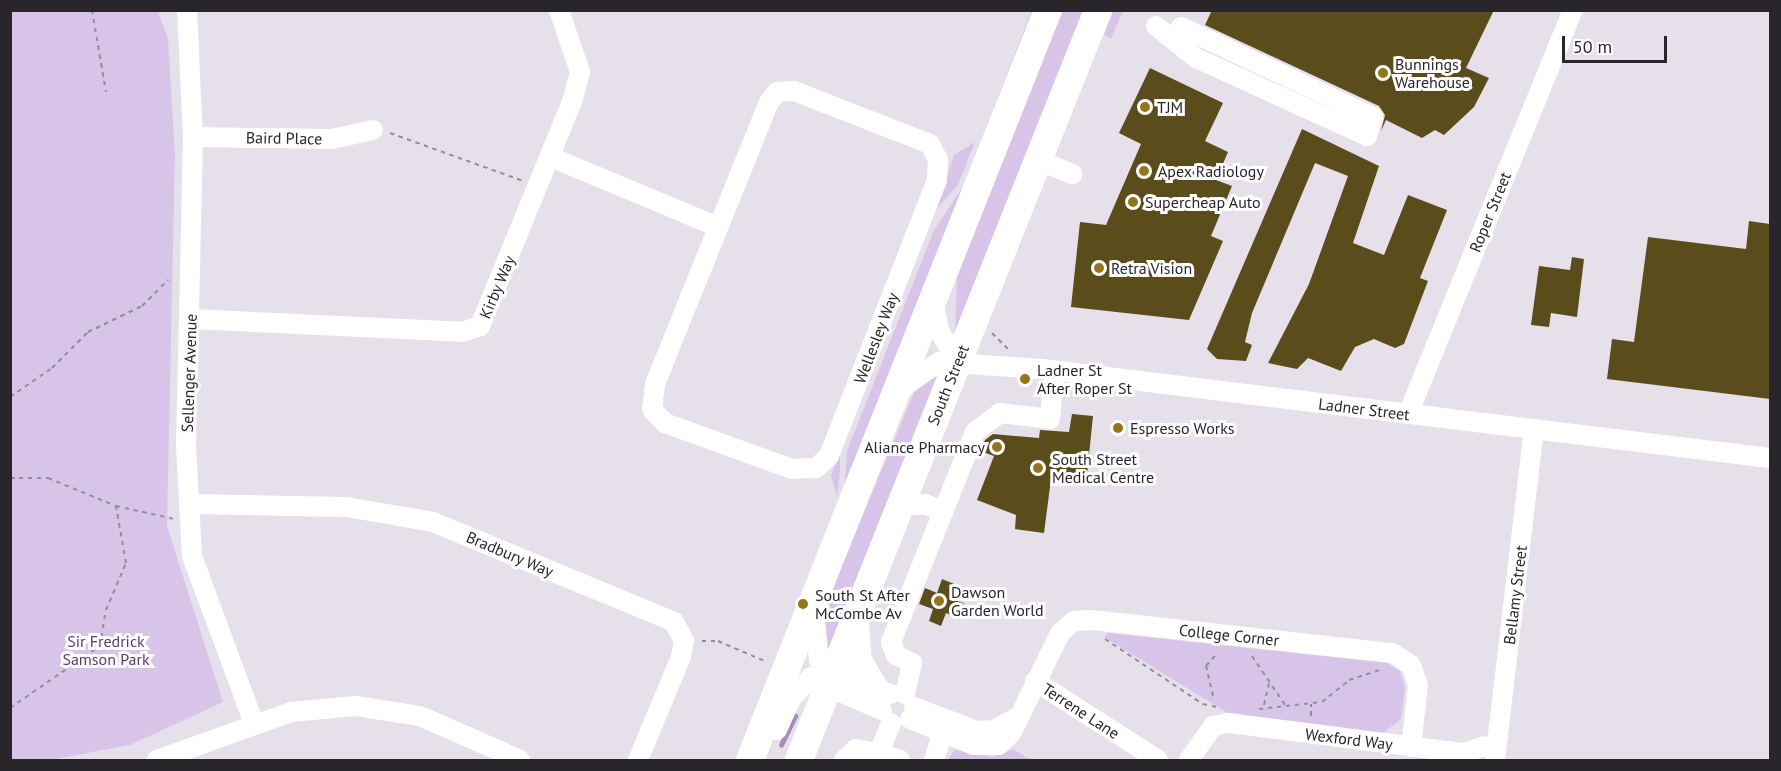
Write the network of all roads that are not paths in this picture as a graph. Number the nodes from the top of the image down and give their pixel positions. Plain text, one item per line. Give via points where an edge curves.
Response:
1 (187, 10) edge
2 (559, 10) edge
3 (1048, 10) edge
4 (1098, 10) edge
5 (1573, 10) edge
6 (1156, 26) dead end
7 (1181, 27) dead end
8 (373, 130) road end
9 (194, 137) junction
10 (553, 158) junction
11 (1040, 161) junction
12 (1073, 174) dead end
13 (718, 227) junction
14 (933, 302) junction
15 (191, 319) junction
16 (957, 363) junction
17 (1054, 371) junction
18 (897, 392) junction
19 (1408, 414) junction
20 (1534, 429) junction
21 (1770, 458) edge
22 (899, 506) junction
23 (190, 511) junction
24 (943, 512) junction
25 (825, 573) junction
26 (855, 614) junction
27 (830, 679) junction
28 (1035, 681) junction
29 (896, 705) junction
30 (254, 724) junction
31 (945, 727) junction
32 (1411, 747) junction
33 (879, 753) junction
34 (1490, 753) edge
35 (157, 760) edge
36 (520, 760) edge
37 (638, 760) edge
38 (750, 760) edge
39 (765, 760) edge
40 (799, 760) edge
41 (844, 760) edge
42 (900, 760) edge
43 (934, 760) edge
44 (1158, 760) edge
45 (1189, 760) edge

1 - 9 street, Sellenger Avenue
2 - 10 street, Kirby Way via 580,72
3 - 14 highway
4 - 11 highway, South Street
5 - 19 street, Roper Street
6 - 7 street via 1196,58 1367,136 1373,117
8 - 9 street, Baird Place via 332,139
9 - 15 street, Sellenger Avenue
10 - 13 street
10 - 15 street, Kirby Way via 480,326 462,332
11 - 12 street
11 - 16 highway, South Street
13 - 13 street, Wellesley Way via 777,92 794,91 930,144 938,160 937,180 834,446 816,468 792,469 665,423 652,409 655,384
14 - 16 street via 939,330
14 - 18 highway
15 - 23 street, Sellenger Avenue via 186,446
16 - 17 street, Ladner Street
16 - 18 street, Ladner Street via 939,362
16 - 22 highway, South Street
17 - 19 street, Ladner Street
17 - 24 street via 1050,419 1000,413 984,420
18 - 25 highway
19 - 20 street, Ladner Street
20 - 21 street, Ladner Street
20 - 34 street, Bellamy Street
22 - 24 street via 925,504
22 - 26 highway, South Street
23 - 30 street, Sellenger Avenue via 192,556
23 - 37 street, Bradbury Way via 347,507 433,522 674,622 684,641
24 - 29 street via 891,642 896,655 912,663
25 - 27 street via 814,612 814,642
25 - 38 highway
26 - 27 highway, South Street
26 - 29 highway via 858,661
27 - 29 street, College Corner
27 - 39 street, College Corner via 811,677 801,685
27 - 40 highway, South Street
28 - 31 street, College Corner via 1016,718 987,731
28 - 32 street, College Corner via 1060,633 1074,621 1392,653 1411,665 1418,685
28 - 44 street, Terrene Lane
29 - 31 street, College Corner
29 - 33 street
30 - 35 street
30 - 36 street via 291,712 378,707 420,716
31 - 43 street
32 - 34 street, Wexford Way
32 - 45 street, Wexford Way via 1229,723 1217,718
33 - 41 street via 856,749
33 - 42 street

